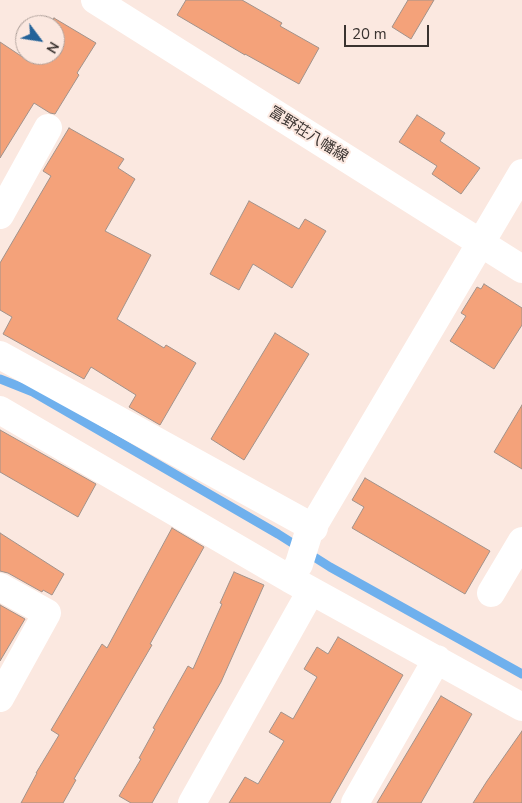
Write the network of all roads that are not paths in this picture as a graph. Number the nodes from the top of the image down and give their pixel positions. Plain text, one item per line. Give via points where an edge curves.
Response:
1 (112, 5) edge
2 (48, 128) dead end
3 (522, 173) edge
4 (0, 215) edge
5 (480, 242) junction
6 (522, 269) edge
7 (0, 355) edge
8 (0, 410) edge
9 (311, 532) junction
10 (522, 541) edge
11 (300, 578) junction
12 (0, 587) edge
13 (491, 593) dead end
14 (437, 659) junction
15 (0, 698) edge
16 (522, 707) edge
17 (192, 803) edge
18 (355, 803) edge

1 - 5 street, 富野荘八幡線
2 - 4 street
3 - 5 street
5 - 6 street, 富野荘八幡線
5 - 9 street
7 - 9 street
8 - 11 street
9 - 11 street
10 - 13 street
11 - 14 street
11 - 17 street
12 - 15 street via 47,613
14 - 16 street
14 - 18 street

